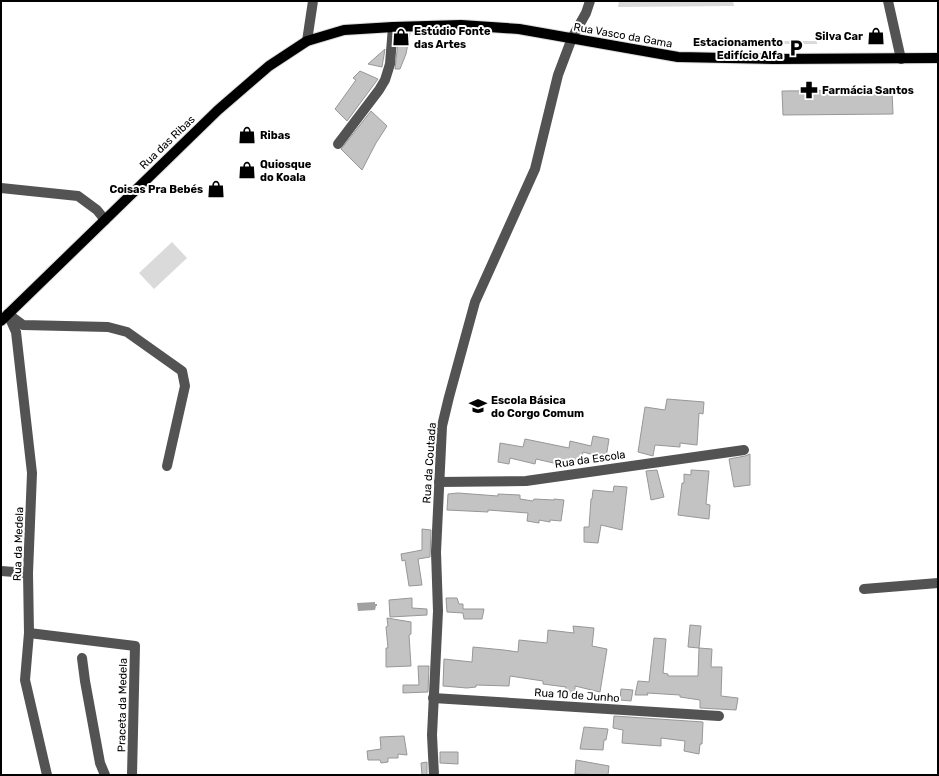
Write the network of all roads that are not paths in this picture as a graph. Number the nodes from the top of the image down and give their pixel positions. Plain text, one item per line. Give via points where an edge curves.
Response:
1 (313, 1) edge
2 (590, 1) edge
3 (888, 1) edge
4 (393, 27) junction
5 (572, 38) junction
6 (307, 41) junction
7 (938, 58) edge
8 (901, 59) junction
9 (338, 144) dead end
10 (1, 188) edge
11 (105, 220) junction
12 (5, 318) edge
13 (744, 450) dead end
14 (167, 466) dead end
15 (439, 482) junction
16 (1, 570) edge
17 (28, 573) junction
18 (938, 583) edge
19 (864, 589) dead end
20 (29, 633) junction
21 (82, 658) dead end
22 (433, 698) junction
23 (719, 716) dead end
24 (47, 775) edge
25 (105, 775) edge
26 (132, 775) edge
27 (434, 775) edge

1 - 6 street
2 - 5 street, Rua da Coutada
3 - 8 street
4 - 5 main road, Rua Vasco da Gama via 461,25 519,29
4 - 6 main road, Rua Vasco da Gama via 344,30
4 - 9 street via 390,64 385,80
5 - 8 main road, Rua Vasco da Gama via 678,57
5 - 15 street, Rua da Coutada via 558,75 535,169 475,302 442,426
6 - 11 main road, Rua das Ribas via 269,66 218,110
7 - 8 main road, Rua Vasco da Gama
10 - 11 street via 78,196
11 - 12 main road, Rua das Ribas
12 - 14 street via 23,325 108,327 127,332 182,371 185,386
12 - 17 street, Rua da Medela via 16,332 32,473
13 - 15 street, Rua da Escola via 526,481
15 - 22 street, Rua da Coutada via 436,552 438,610
16 - 17 street
17 - 20 street, Rua da Medela
18 - 19 street
20 - 24 street, Rua da Medela via 26,680
20 - 26 street, Praceta da Medela via 135,646
21 - 25 street, Praceta da Medela via 100,763
22 - 23 street, Rua 10 de Junho
22 - 27 street, Rua da Coutada

